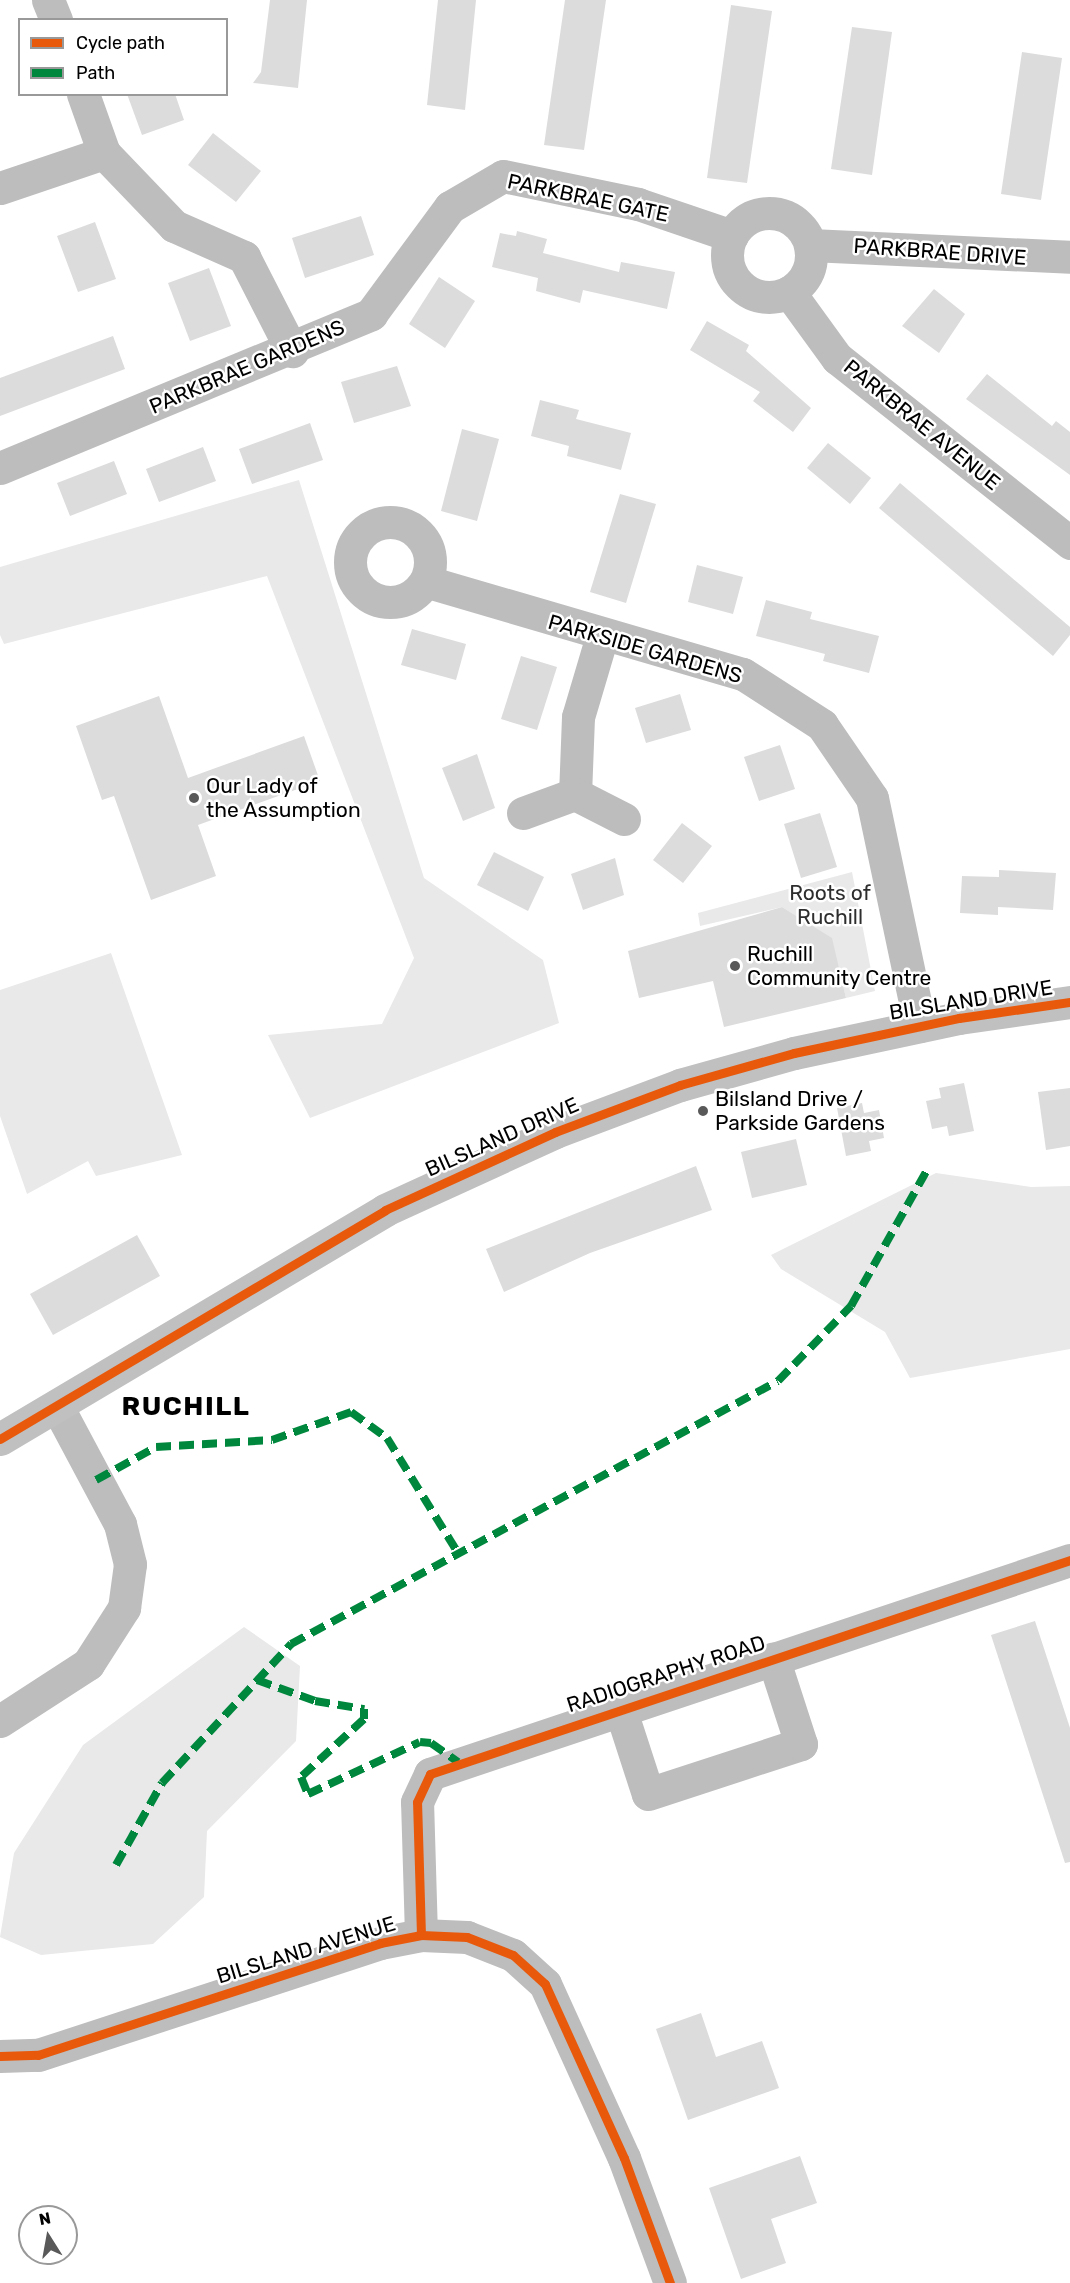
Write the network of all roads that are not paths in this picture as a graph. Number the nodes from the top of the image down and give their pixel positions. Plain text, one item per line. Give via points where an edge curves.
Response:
1 (48, 0) edge
2 (55, 18) edge
3 (84, 96) edge
4 (104, 153) junction
5 (0, 188) edge
6 (450, 207) joint
7 (732, 236) junction
8 (810, 245) junction
9 (1070, 257) edge
10 (789, 292) junction
11 (292, 351) junction
12 (0, 468) edge
13 (1070, 543) edge
14 (428, 582) dead end
15 (602, 636) junction
16 (576, 794) junction
17 (523, 813) dead end
18 (624, 819) dead end
19 (1070, 1002) edge
20 (920, 1026) junction
21 (57, 1406) junction
22 (0, 1439) edge
23 (1070, 1560) edge
24 (773, 1658) junction
25 (620, 1708) junction
26 (0, 1721) edge
27 (421, 1935) junction
28 (0, 2056) edge
29 (670, 2283) edge

1 - 2 street
3 - 4 street
4 - 5 street
4 - 11 street via 174,226 244,257
6 - 7 street, PARKBRAE GATE via 503,176 638,204
6 - 11 street, PARKBRAE GARDENS via 371,314
7 - 8 street via 753,216 766,213 794,221
7 - 10 street via 727,261 739,285 762,297
8 - 9 street, PARKBRAE DRIVE
8 - 10 street via 807,272
10 - 13 street, PARKBRAE AVENUE via 837,358
11 - 12 street, PARKBRAE GARDENS
14 - 15 street, PARKSIDE GARDENS
15 - 16 street via 578,717
15 - 20 street, PARKSIDE GARDENS via 743,674 822,725 872,798
16 - 17 street
16 - 18 street
19 - 20 main road, BILSLAND DRIVE
20 - 21 main road, BILSLAND DRIVE via 712,1076 555,1132 385,1210
21 - 22 main road, BILSLAND DRIVE
21 - 26 street via 120,1524 130,1564 124,1608 88,1664
23 - 24 street, RADIOGRAPHY ROAD
24 - 25 street, RADIOGRAPHY ROAD
24 - 25 street via 801,1744 670,1787 648,1794
25 - 27 street, RADIOGRAPHY ROAD via 430,1774 417,1802
27 - 28 street, BILSLAND AVENUE via 38,2055
27 - 29 street, BILSLAND AVENUE via 467,1938 513,1955 545,1984 624,2158

